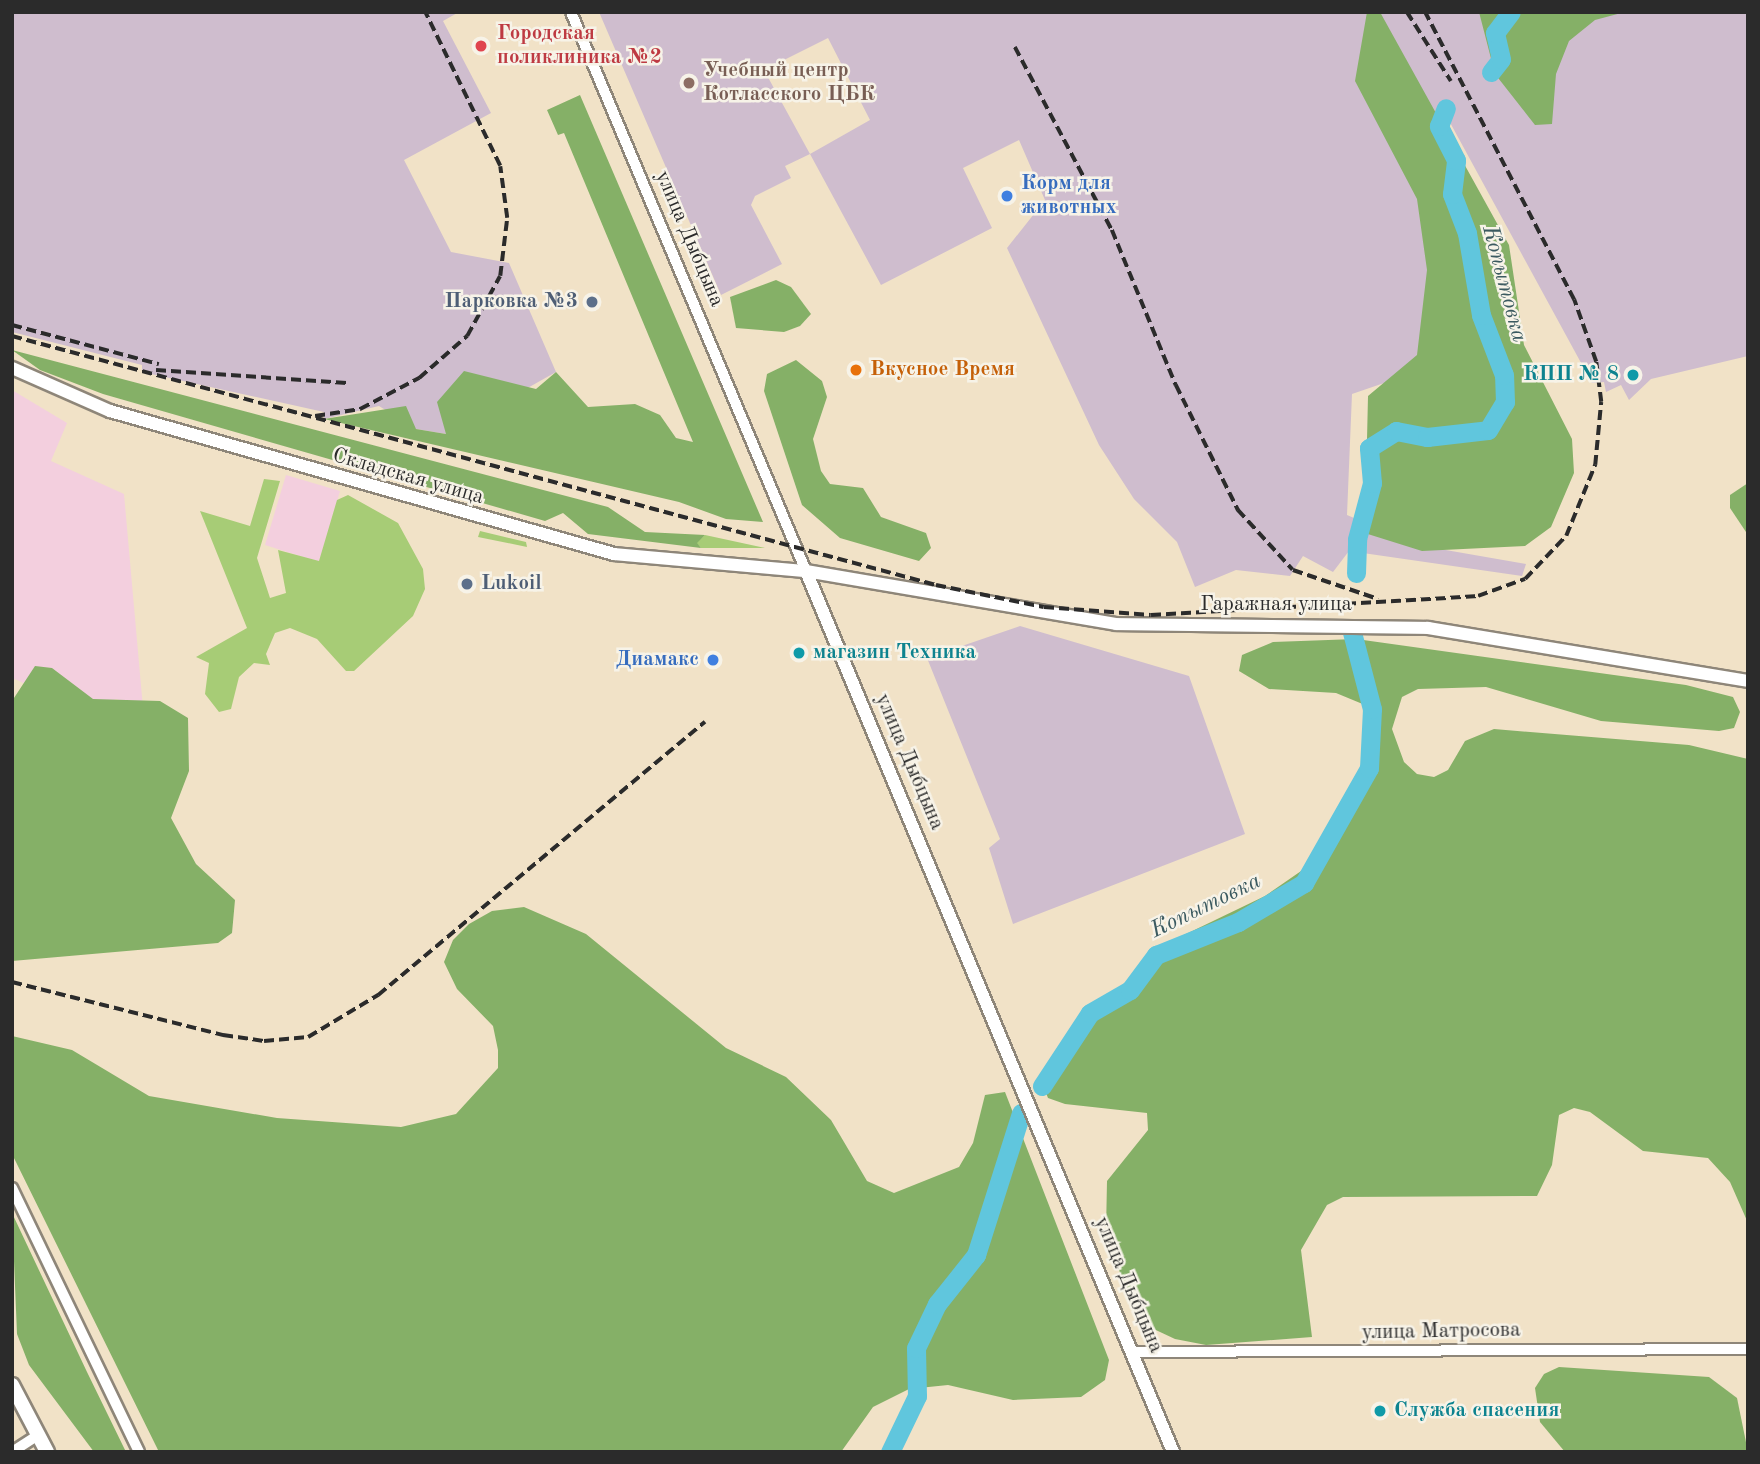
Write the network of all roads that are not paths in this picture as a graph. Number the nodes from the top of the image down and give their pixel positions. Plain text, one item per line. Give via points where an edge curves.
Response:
1 (571, 12) edge
2 (12, 368) edge
3 (806, 570) junction
4 (1748, 681) edge
5 (12, 1188) edge
6 (1748, 1349) edge
7 (1136, 1352) junction
8 (12, 1385) edge
9 (38, 1435) junction
10 (12, 1452) edge
11 (47, 1452) edge
12 (139, 1452) edge
13 (1173, 1452) edge

1 - 3 street, улица Дыбцына
2 - 3 street, Складская улица via 97,407 545,537 614,554
3 - 4 street, Гаражная улица via 1074,620 1398,624
3 - 7 street, улица Дыбцына
5 - 12 street
6 - 7 street, улица Матросова
7 - 13 street, улица Дыбцына
8 - 9 main road
9 - 10 street
9 - 11 main road

